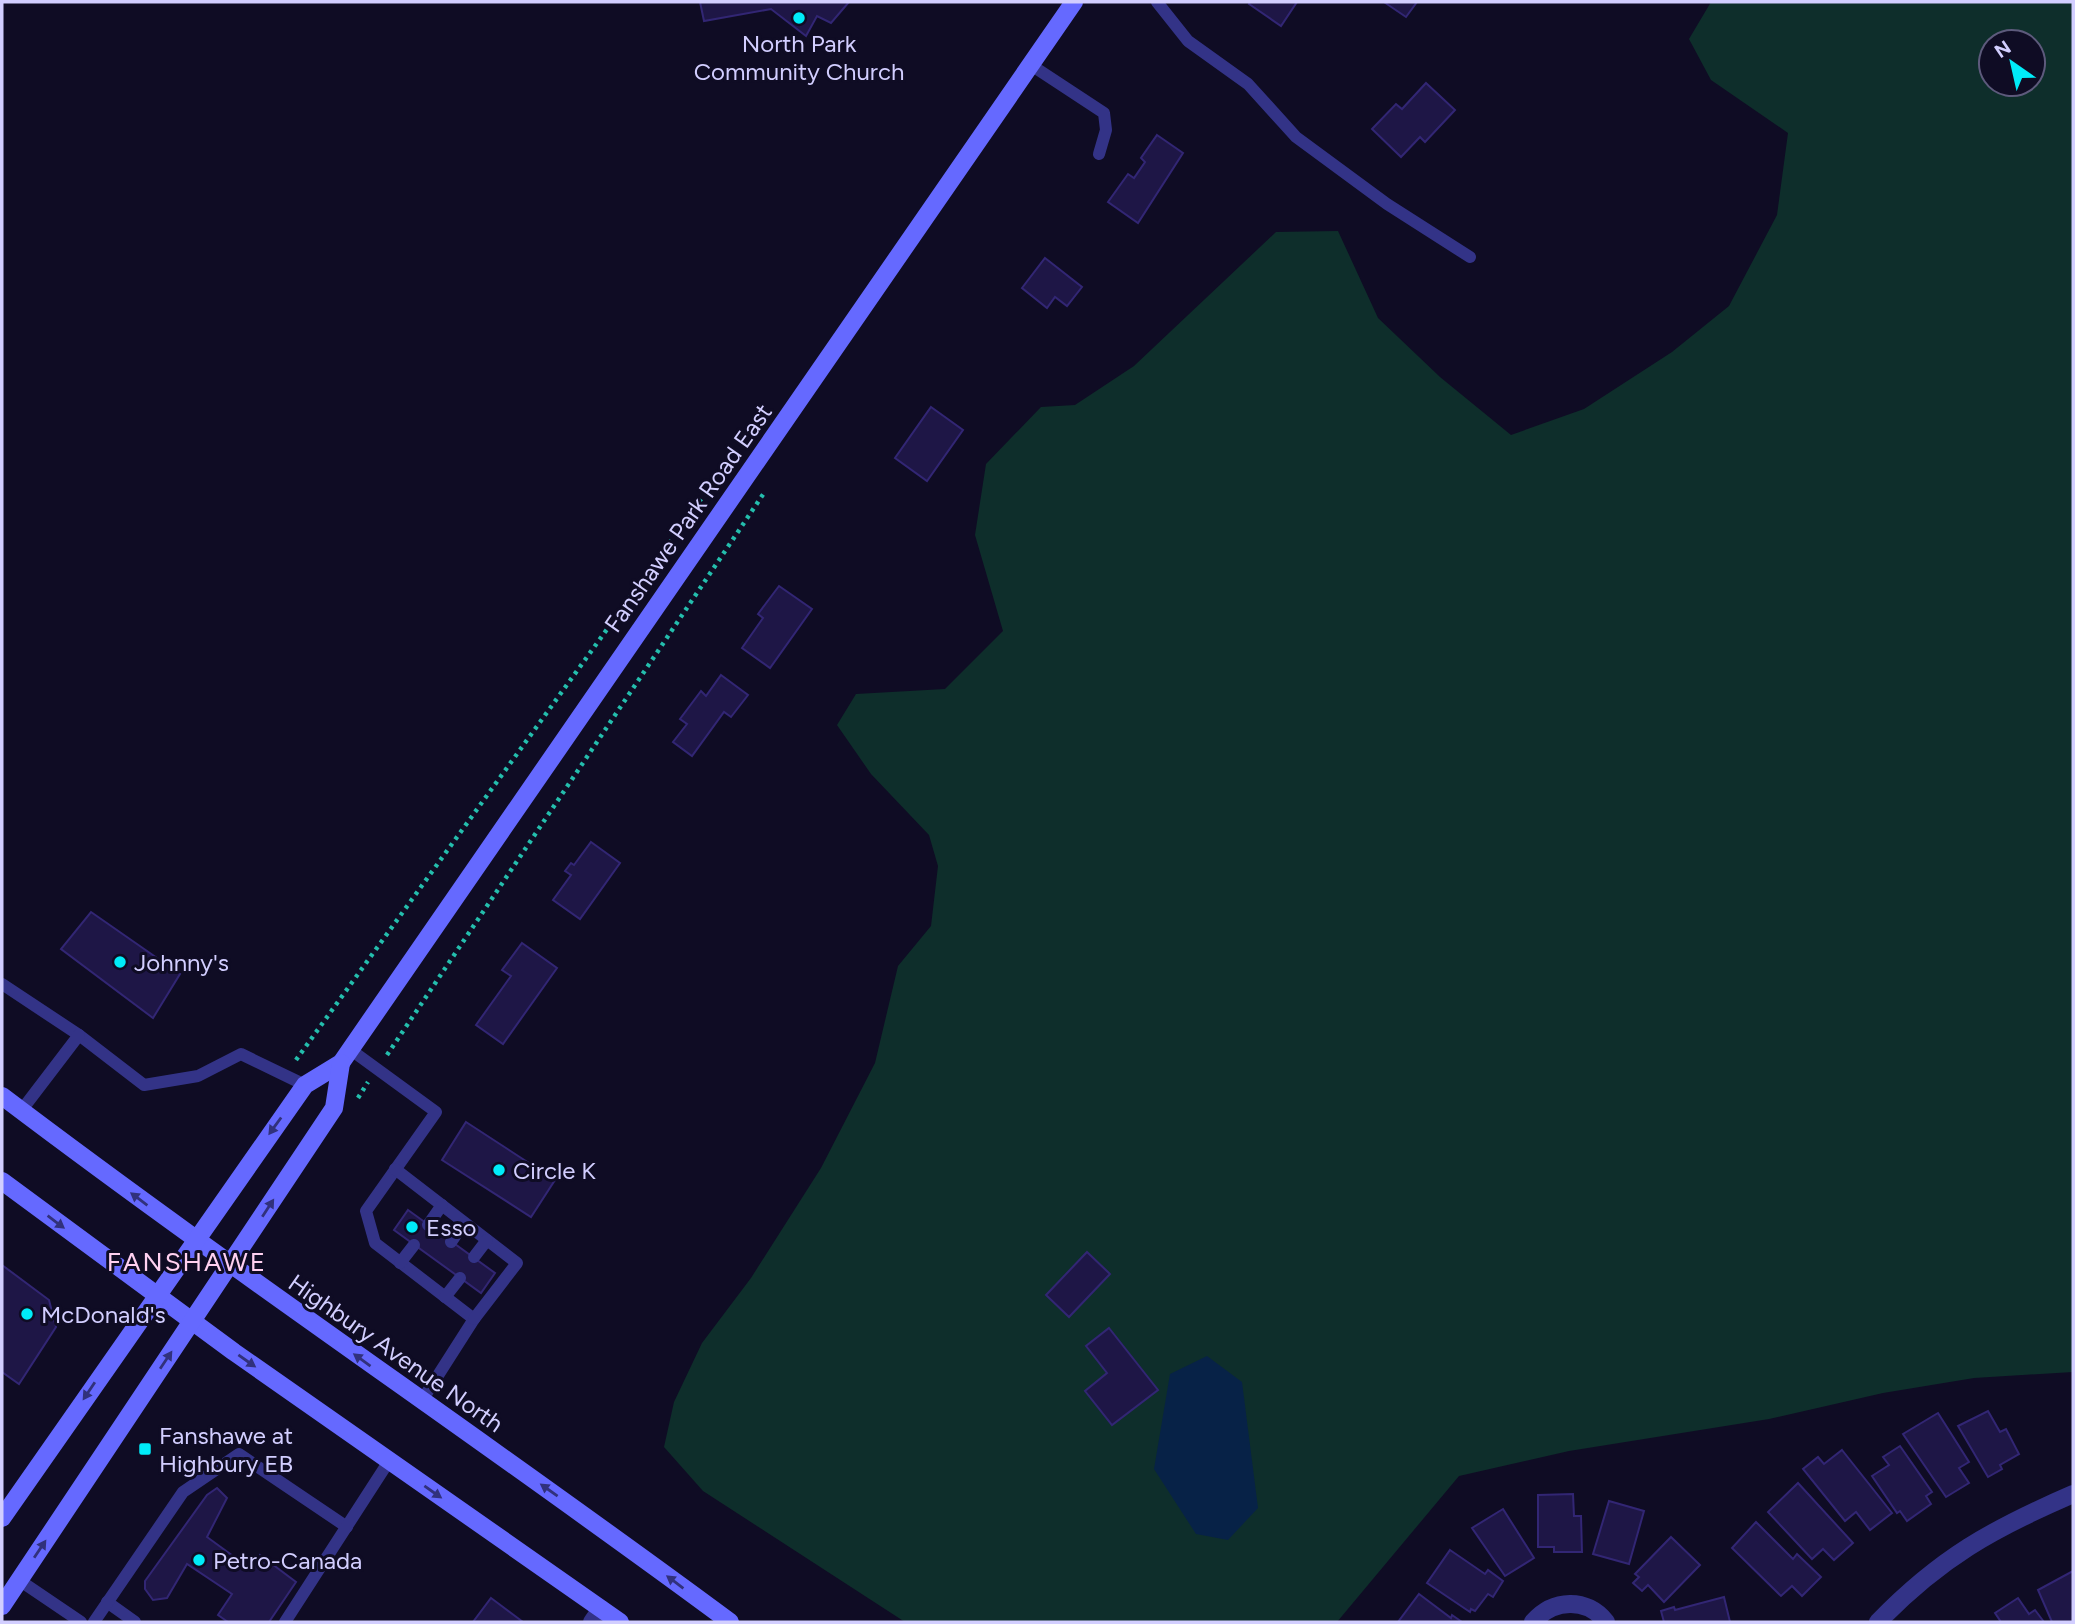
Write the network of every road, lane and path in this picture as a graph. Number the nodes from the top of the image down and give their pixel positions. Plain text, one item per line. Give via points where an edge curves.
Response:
1 (1074, 2) edge
2 (1157, 2) edge
3 (1031, 65) junction
4 (1099, 154) dead end
5 (1470, 257) dead end
6 (725, 466) dead end
7 (765, 492) dead end
8 (2, 984) edge
9 (79, 1035) junction
10 (346, 1056) junction
11 (377, 1070) junction
12 (284, 1075) junction
13 (305, 1085) junction
14 (2, 1096) edge
15 (354, 1104) dead end
16 (21, 1111) junction
17 (395, 1169) junction
18 (2, 1181) edge
19 (442, 1205) junction
20 (464, 1223) junction
21 (428, 1225) dead end
22 (194, 1239) junction
23 (487, 1240) junction
24 (451, 1241) dead end
25 (414, 1245) dead end
26 (474, 1257) dead end
27 (400, 1263) junction
28 (230, 1264) junction
29 (460, 1278) dead end
30 (155, 1295) junction
31 (445, 1297) junction
32 (474, 1319) junction
33 (192, 1321) junction
34 (421, 1402) junction
35 (389, 1461) junction
36 (2073, 1494) edge
37 (2, 1518) edge
38 (347, 1527) junction
39 (19, 1580) junction
40 (107, 1602) junction
41 (2, 1606) edge
42 (597, 1616) edge
43 (81, 1622) edge
44 (94, 1622) edge
45 (135, 1622) edge
46 (285, 1622) edge
47 (620, 1622) edge
48 (730, 1622) edge
49 (1533, 1622) edge
50 (1606, 1622) edge
51 (1878, 1622) edge

1 - 3 main road, Fanshawe Park Road East
2 - 5 lane via 1188,41 1248,84 1296,137
3 - 4 lane via 1104,113 1106,130
3 - 10 main road, Fanshawe Park Road East
6 - 12 path
7 - 11 path
8 - 9 lane
9 - 12 lane via 144,1086 198,1076 241,1054
9 - 16 lane
10 - 11 lane
10 - 13 main road, Fanshawe Park Road East
28 -> 10 main road, Fanshawe Park Road East via 334,1108
11 - 15 path
11 - 17 lane via 436,1112
12 - 13 lane
13 -> 22 main road, Fanshawe Park Road East
14 - 16 main road, Highbury Avenue North
22 -> 16 main road, Highbury Avenue North
17 - 19 lane
17 - 27 lane via 366,1211 375,1243
18 -> 30 main road
19 - 20 lane
19 - 21 lane
20 - 23 lane
20 - 24 lane
22 - 28 main road, Highbury Avenue North
22 - 30 main road, Fanshawe Park Road East
23 - 26 lane
23 - 32 lane via 517,1263
25 - 27 lane
27 - 31 lane
28 - 33 main road, Fanshawe Park Road East
34 -> 28 main road, Highbury Avenue North
29 - 31 lane
30 - 33 main road
30 -> 37 main road, Fanshawe Park Road East
31 - 32 lane
32 - 34 lane
33 -> 35 main road
39 -> 33 main road, Fanshawe Park Road East
48 -> 34 main road, Highbury Avenue North
35 - 38 lane
35 -> 42 main road
36 - 51 street via 1973,1541 1912,1586
38 - 40 lane via 239,1454 183,1492
38 - 46 lane
39 - 41 main road, Fanshawe Park Road East
39 - 43 lane
40 - 44 lane
40 - 45 lane
42 - 47 main road
49 - 50 street via 1560,1604 1575,1604 1589,1608

